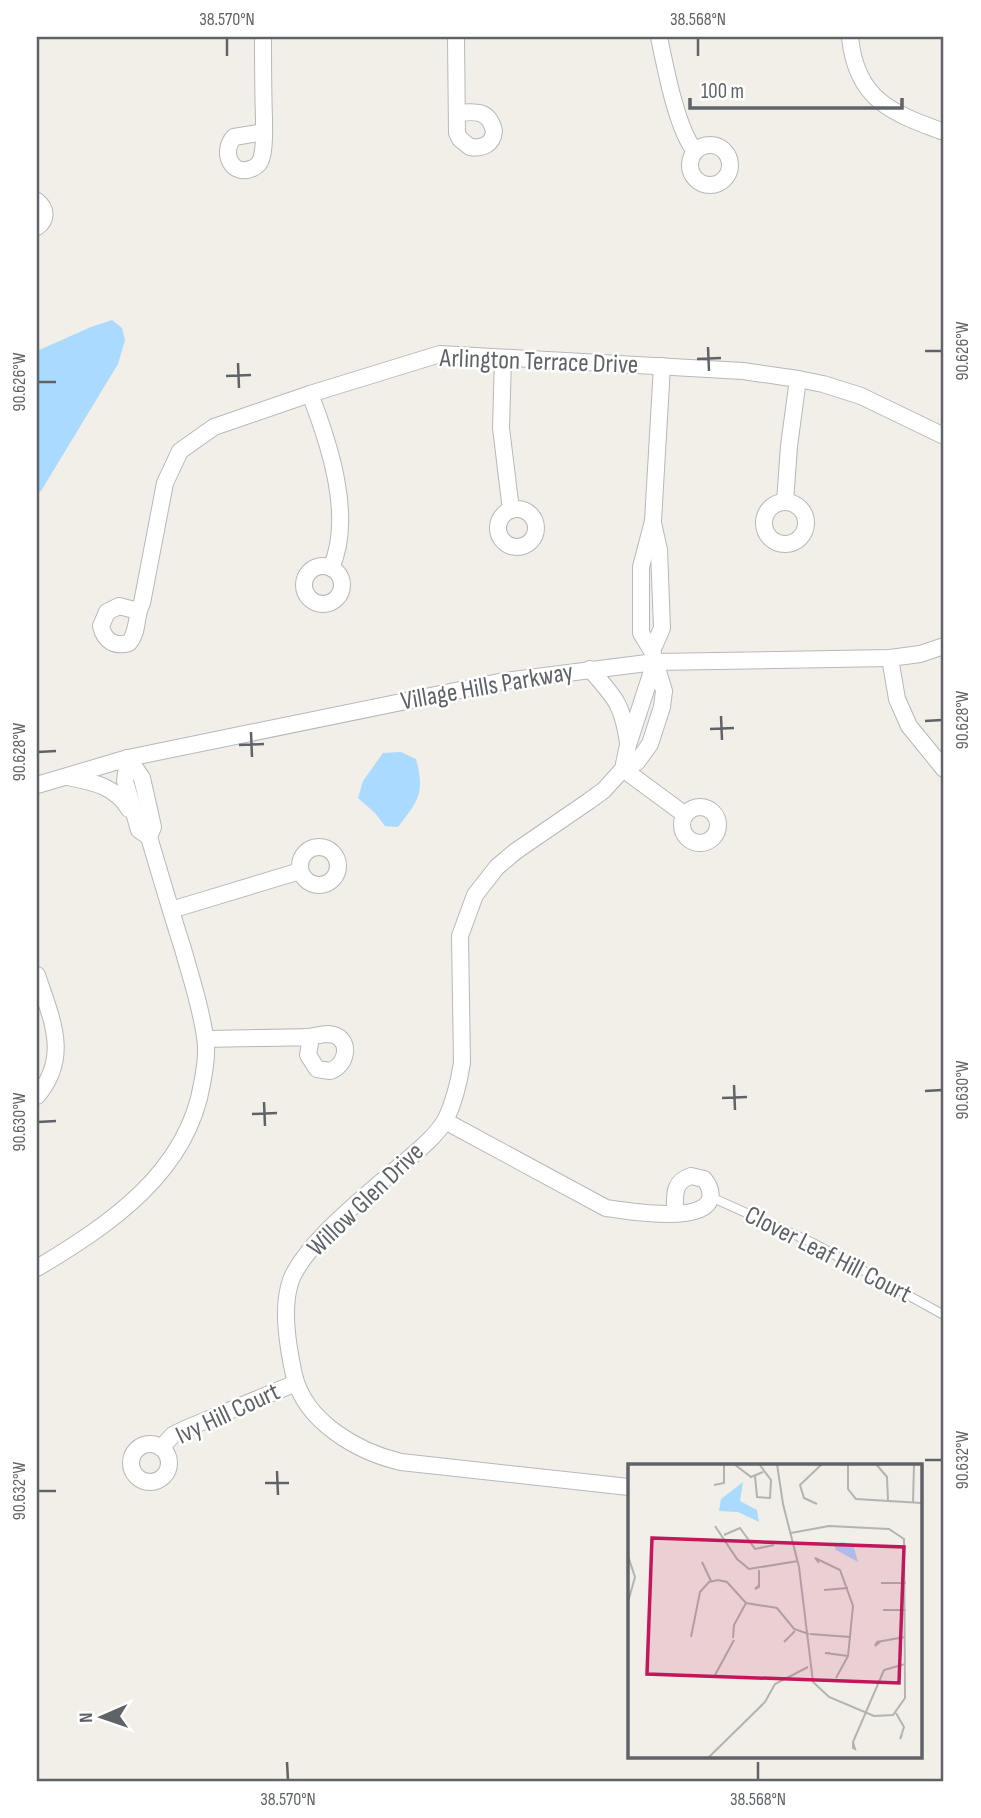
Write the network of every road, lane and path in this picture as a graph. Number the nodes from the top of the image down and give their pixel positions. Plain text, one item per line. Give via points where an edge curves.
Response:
1 (264, 37) edge
2 (456, 37) edge
3 (659, 37) edge
4 (850, 37) edge
5 (458, 113) junction
6 (264, 132) junction
7 (944, 132) edge
8 (695, 151) dead end
9 (37, 201) edge
10 (37, 227) edge
11 (503, 358) junction
12 (662, 366) junction
13 (798, 379) junction
14 (310, 394) junction
15 (944, 436) edge
16 (785, 502) dead end
17 (512, 510) dead end
18 (331, 568) dead end
19 (138, 611) dead end
20 (944, 646) edge
21 (653, 656) junction
22 (890, 657) junction
23 (590, 668) junction
24 (628, 745) junction
25 (128, 758) junction
26 (623, 768) junction
27 (944, 769) edge
28 (66, 777) junction
29 (37, 785) edge
30 (684, 814) dead end
31 (136, 820) junction
32 (149, 837) junction
33 (300, 871) dead end
34 (171, 910) junction
35 (37, 975) edge
36 (316, 1036) dead end
37 (206, 1039) junction
38 (37, 1096) edge
39 (445, 1121) junction
40 (711, 1197) junction
41 (675, 1213) junction
42 (37, 1268) edge
43 (944, 1315) edge
44 (296, 1383) junction
45 (161, 1448) dead end
46 (628, 1487) edge

1 - 6 street
2 - 5 street
3 - 8 street via 683,125
4 - 7 street via 859,74 881,103
5 - 5 street via 457,133 464,144 477,148 489,143 494,131 490,118 480,111
6 - 6 street via 258,165 246,170 232,164 229,142
9 - 10 street via 45,214
11 - 12 street, Arlington Terrace Drive
11 - 14 street, Arlington Terrace Drive via 440,354
11 - 17 street via 501,428
12 - 13 street, Arlington Terrace Drive
12 - 21 street, Willow Glen Drive via 653,521 641,580 641,633
13 - 15 street, Arlington Terrace Drive via 861,396
13 - 16 street
14 - 18 street via 329,442 336,488 340,533
14 - 19 street, Arlington Terrace Drive via 214,427 180,451 165,483
20 - 22 street, Village Hills Parkway
21 - 22 street, Village Hills Parkway
21 - 23 street, Village Hills Parkway
21 - 24 street
21 - 26 street, Willow Glen Drive via 664,684 662,707 650,744 637,762
22 - 27 street via 897,699 909,726
23 - 24 street via 623,713
23 - 25 street, Village Hills Parkway
24 - 26 street
25 - 28 street, Village Hills Parkway
25 - 31 street via 125,781
25 - 32 street via 142,778 153,827
26 - 30 street
26 - 39 street, Willow Glen Drive via 604,790 497,867 475,895 460,936 463,1063
28 - 29 street, Village Hills Parkway
28 - 31 street via 105,786 121,797
31 - 32 street via 139,830
32 - 34 street
33 - 34 street
34 - 37 street
35 - 38 street via 57,1044 51,1073
36 - 37 street
37 - 42 street via 196,1111 166,1167 90,1236
39 - 41 street via 596,1204 633,1213
39 - 44 street, Willow Glen Drive via 336,1222 291,1280 288,1334
40 - 41 street via 698,1211
40 - 41 street via 704,1179 683,1178 675,1188
40 - 43 lane, Clover Leaf Hill Court via 813,1243
44 - 45 street, Ivy Hill Court via 173,1435
44 - 46 street, Willow Glen Drive via 327,1425 379,1457

